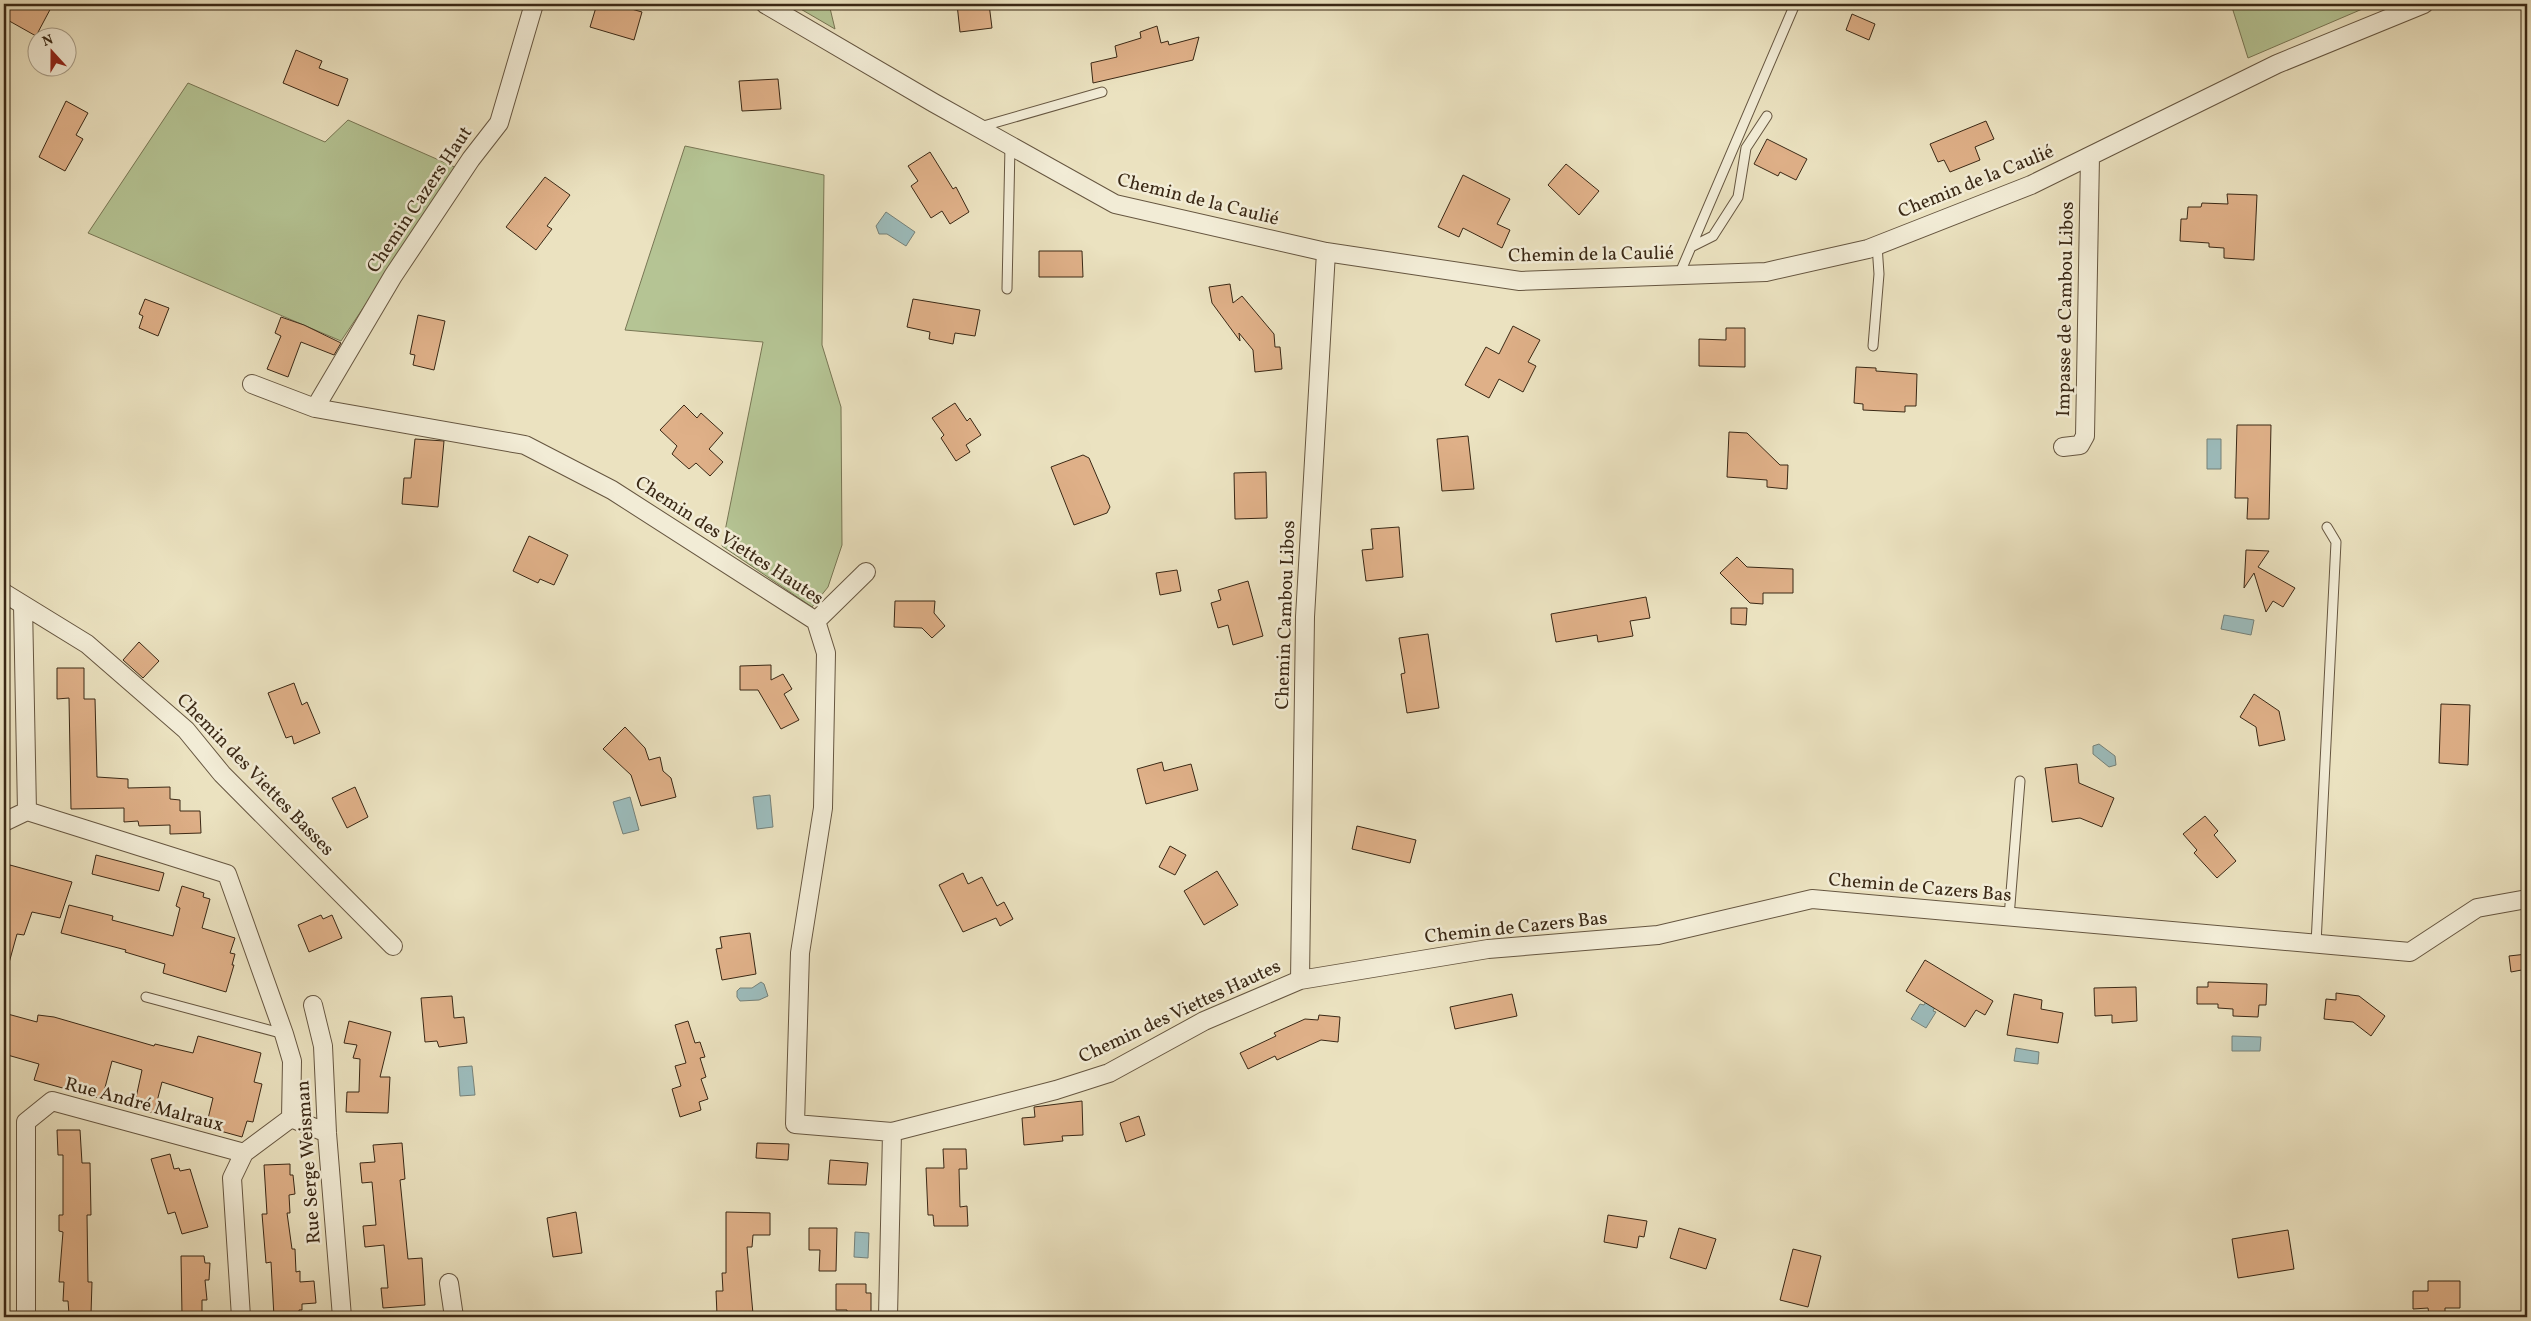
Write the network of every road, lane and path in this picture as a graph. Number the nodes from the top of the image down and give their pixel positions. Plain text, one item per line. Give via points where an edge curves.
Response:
1 (534, 4) edge
2 (765, 4) edge
3 (1794, 4) edge
4 (2424, 4) edge
5 (1102, 92) dead end
6 (1767, 116) dead end
7 (978, 128) junction
8 (1010, 146) junction
9 (2090, 156) junction
10 (1877, 245) junction
11 (1691, 247) junction
12 (1326, 252) junction
13 (1680, 275) junction
14 (1007, 290) dead end
15 (1873, 346) dead end
16 (252, 384) dead end
17 (315, 408) junction
18 (2063, 447) dead end
19 (2327, 527) dead end
20 (866, 572) dead end
21 (4, 593) edge
22 (23, 605) junction
23 (816, 620) junction
24 (2020, 781) dead end
25 (27, 811) junction
26 (4, 822) edge
27 (2527, 899) edge
28 (2009, 917) junction
29 (2316, 944) junction
30 (393, 946) dead end
31 (1300, 980) junction
32 (146, 997) dead end
33 (313, 1005) dead end
34 (284, 1034) junction
35 (291, 1118) junction
36 (892, 1132) junction
37 (327, 1133) junction
38 (244, 1153) junction
39 (449, 1283) dead end
40 (28, 1317) edge
41 (241, 1317) edge
42 (342, 1317) edge
43 (454, 1317) edge
44 (888, 1317) edge

1 - 17 street, Chemin Cazers Haut via 499,123 471,159 393,276
2 - 7 street, Chemin de la Caulié
3 - 11 lane
4 - 9 street, Chemin de la Caulié via 2277,64
5 - 7 lane
6 - 11 lane via 1746,148 1738,197 1714,236
7 - 8 street, Chemin de la Caulié
8 - 12 street, Chemin de la Caulié via 1115,204
8 - 14 lane
9 - 10 street, Chemin de la Caulié via 2031,185
9 - 18 street, Impasse de Cambou Libos via 2085,436 2080,445
10 - 13 street, Chemin de la Caulié via 1766,272
10 - 15 lane via 1879,274
11 - 13 lane
12 - 13 street, Chemin de la Caulié via 1520,281
12 - 31 street, Chemin Cambou Libos via 1305,617
16 - 17 street, Chemin des Viettes Hautes
17 - 23 street, Chemin des Viettes Hautes via 525,445 612,490
19 - 29 lane via 2336,542
20 - 23 street
21 - 22 street, Chemin des Viettes Basses
22 - 25 street
22 - 30 street, Chemin des Viettes Basses via 87,644 186,730 222,774
23 - 36 street, Chemin des Viettes Hautes via 826,653 823,808 800,953 795,1124
24 - 28 lane
25 - 26 street
25 - 34 street via 227,874
27 - 29 street, Chemin de Cazers Bas via 2477,908 2410,952
28 - 29 street, Chemin de Cazers Bas
28 - 31 street, Chemin de Cazers Bas via 1812,899 1658,935 1488,949
31 - 36 street, Chemin des Viettes Hautes via 1204,1021 1110,1073
32 - 34 lane
33 - 37 street, Rue Serge Weisman via 323,1046
34 - 35 street via 292,1061
35 - 37 street
35 - 38 street
36 - 44 street
37 - 42 street, Rue Serge Weisman
38 - 40 street, Rue André Malraux via 52,1101 26,1122
38 - 41 street via 232,1178
39 - 43 street

